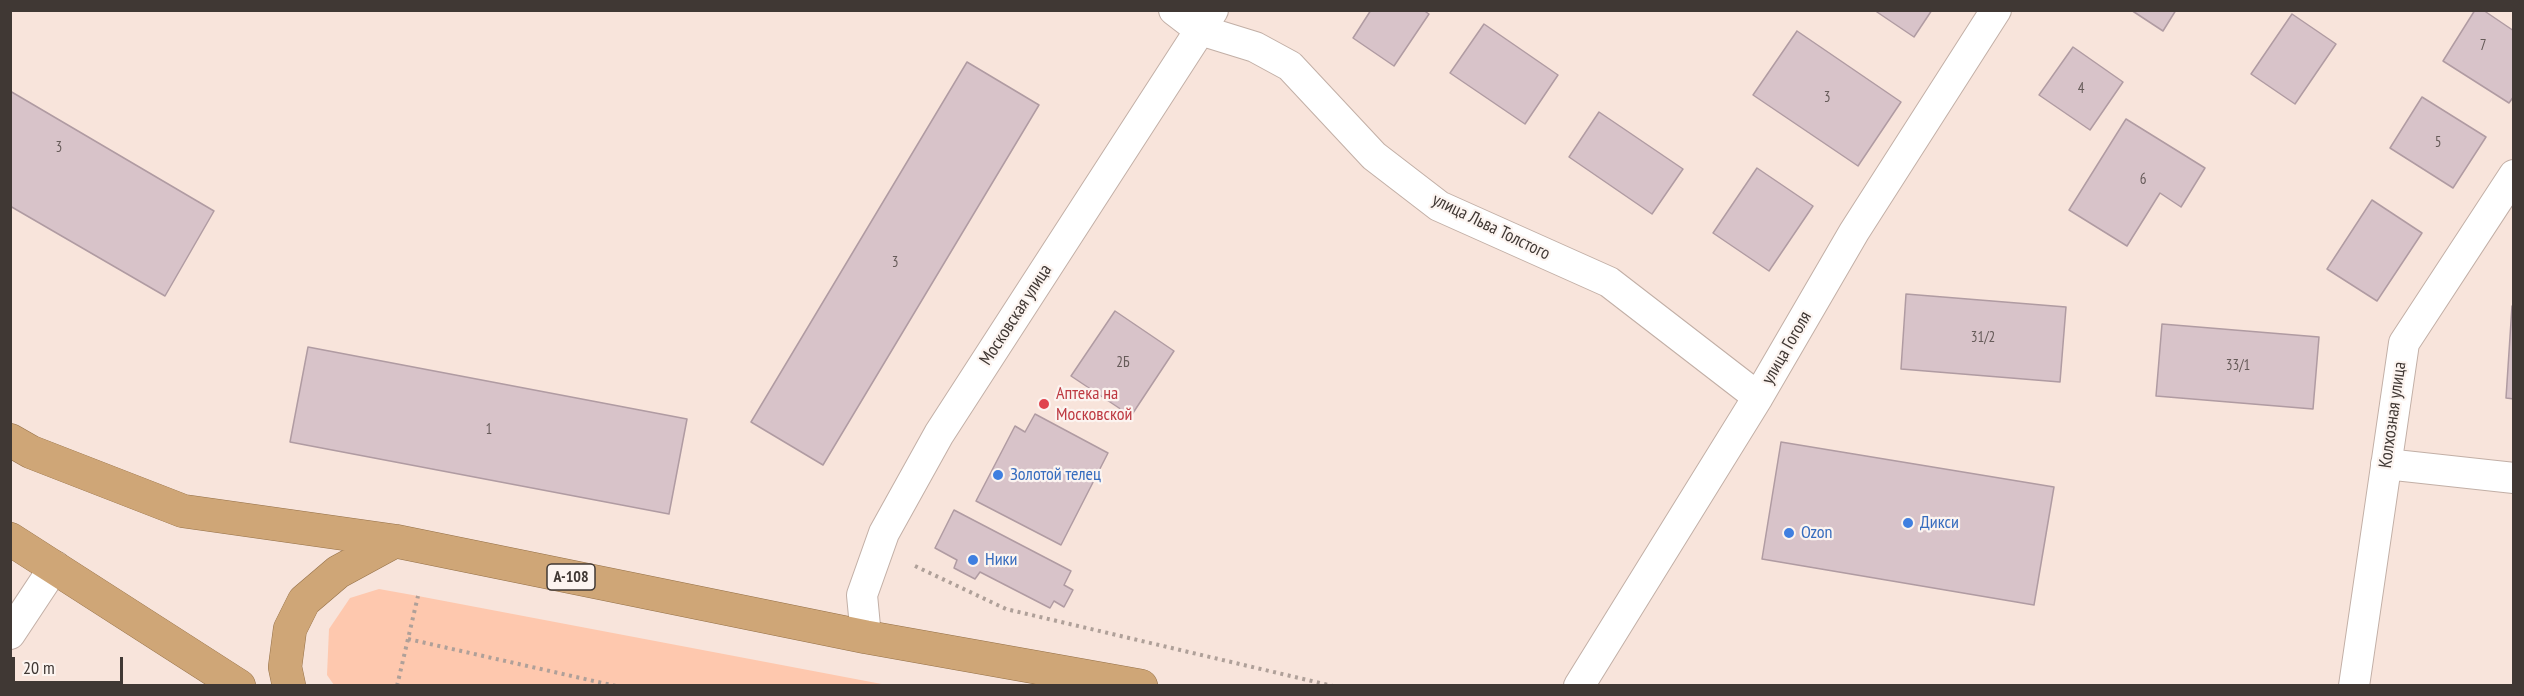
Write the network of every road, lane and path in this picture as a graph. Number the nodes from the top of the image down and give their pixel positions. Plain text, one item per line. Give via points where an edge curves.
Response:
1 (1174, 10) edge
2 (1996, 10) edge
3 (1206, 20) edge
4 (2514, 176) edge
5 (1758, 397) junction
6 (10, 440) edge
7 (2386, 464) junction
8 (2514, 478) edge
9 (10, 539) edge
10 (395, 541) junction
11 (55, 566) junction
12 (915, 566) dead end
13 (418, 596) dead end
14 (10, 634) edge
15 (866, 638) junction
16 (408, 639) junction
17 (239, 686) edge
18 (289, 686) edge
19 (397, 686) edge
20 (615, 686) edge
21 (1141, 686) edge
22 (1333, 686) edge
23 (1579, 686) edge
24 (2354, 686) edge

1 - 3 street, улица Льва Толстого
2 - 5 street, улица Гоголя via 1854,232
3 - 5 street, улица Льва Толстого via 1290,66 1374,156 1439,206 1609,282
3 - 15 street, Московская улица via 939,434 889,524 862,595
4 - 7 street, Колхозная улица via 2404,343
5 - 23 street, улица Гоголя
6 - 10 highway, А-108 via 30,452 183,511
7 - 8 street
7 - 24 street, Колхозная улица
9 - 11 highway
10 - 15 highway, А-108
10 - 18 highway via 338,572 304,601 290,629 285,667
11 - 14 street
11 - 17 highway
12 - 22 path via 1006,609
13 - 16 path
15 - 21 highway, А-108
16 - 19 path
16 - 20 path

